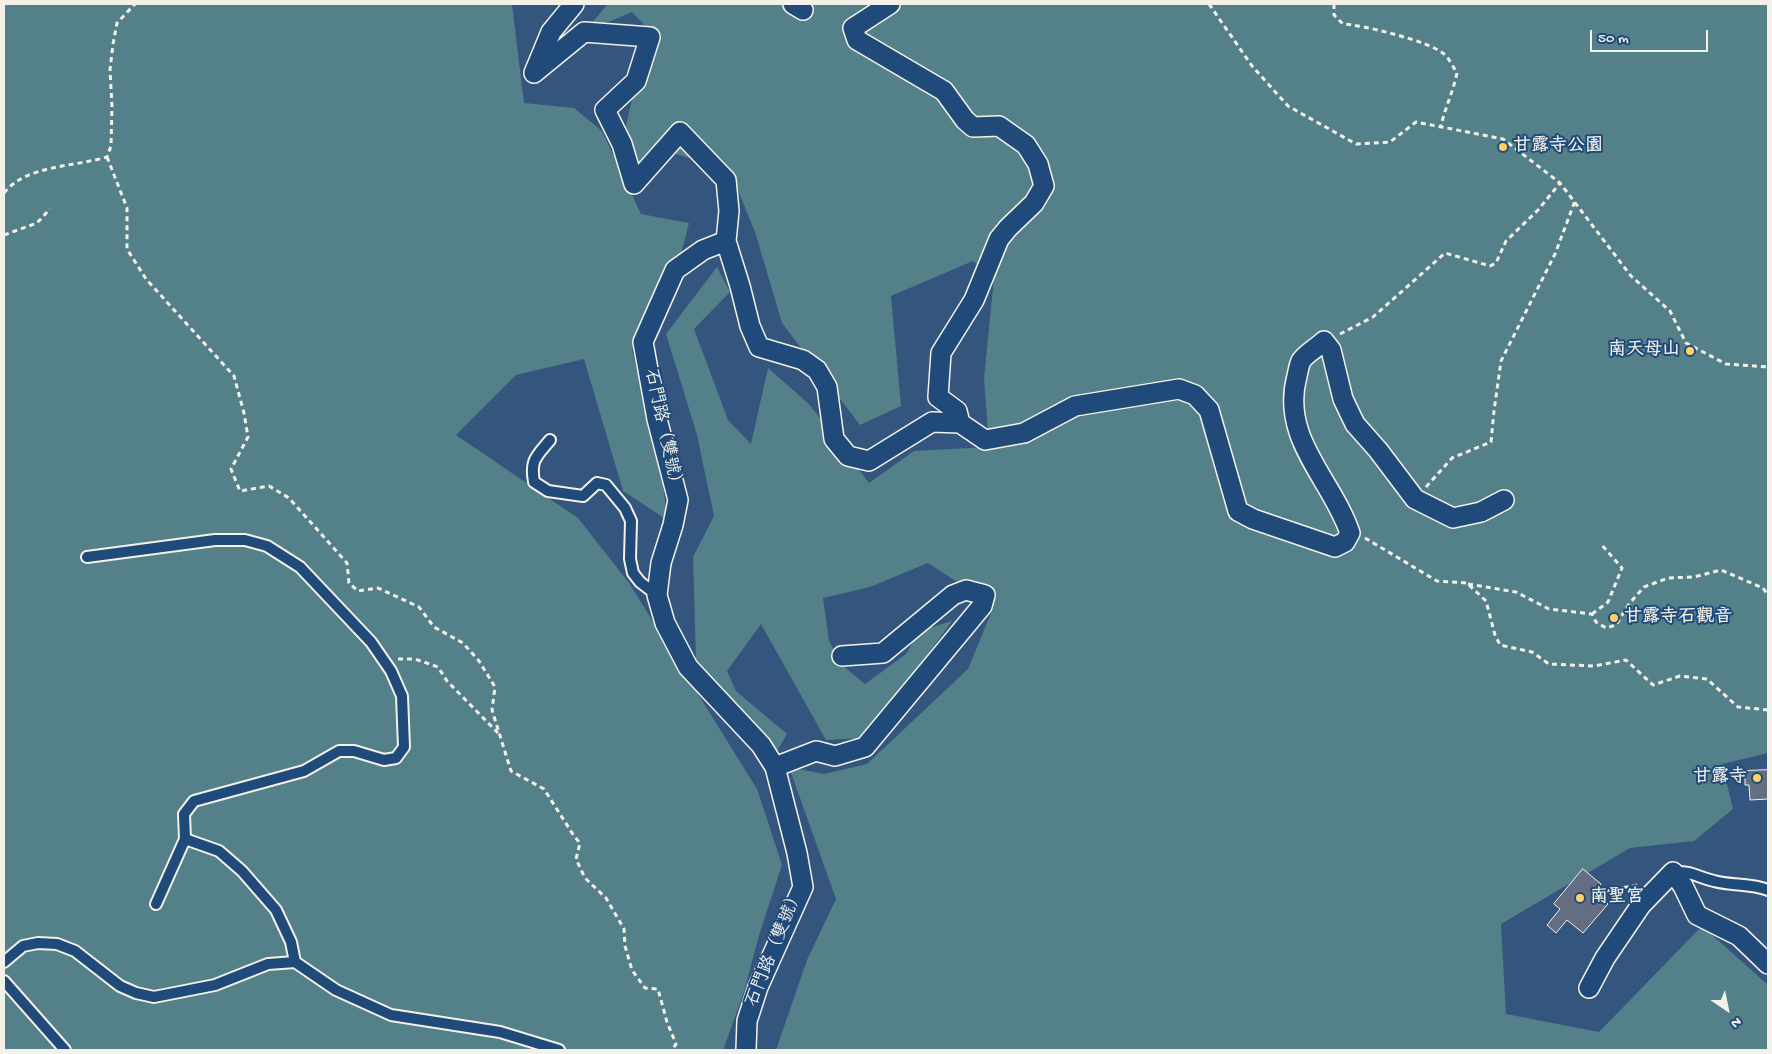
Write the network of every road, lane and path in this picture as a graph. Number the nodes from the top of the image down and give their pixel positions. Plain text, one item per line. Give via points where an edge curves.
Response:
1 (135, 4) edge
2 (574, 4) edge
3 (890, 4) edge
4 (1209, 4) edge
5 (1334, 4) edge
6 (1441, 126) junction
7 (107, 157) junction
8 (1560, 182) junction
9 (4, 193) edge
10 (1574, 201) junction
11 (50, 208) dead end
12 (4, 235) edge
13 (726, 241) junction
14 (1324, 342) junction
15 (1768, 367) edge
16 (960, 423) junction
17 (550, 440) dead end
18 (1415, 499) junction
19 (1504, 500) dead end
20 (1346, 519) junction
21 (1600, 543) dead end
22 (87, 557) dead end
23 (1467, 584) junction
24 (657, 595) junction
25 (1768, 595) edge
26 (1592, 614) junction
27 (842, 656) dead end
28 (385, 660) junction
29 (1768, 710) edge
30 (500, 735) junction
31 (775, 767) junction
32 (185, 839) junction
33 (1673, 872) junction
34 (1768, 890) edge
35 (156, 904) dead end
36 (4, 962) edge
37 (295, 962) junction
38 (1768, 964) edge
39 (4, 981) edge
40 (1589, 988) dead end
41 (65, 1050) edge
42 (559, 1050) edge
43 (672, 1050) edge
44 (746, 1050) edge

1 - 7 path via 117,23 113,44 110,70 112,146
2 - 13 street via 551,32 534,73 584,32 650,37 636,81 605,110 622,144 634,184 680,132 726,180 729,211
3 - 16 street via 853,28 857,40 944,92 964,120 973,126 999,126 1026,145 1038,164 1044,186 1034,203 999,239 974,300 941,353 938,397 956,411
4 - 6 path via 1252,66 1288,106 1356,144 1390,142 1416,122
5 - 6 path via 1334,15 1344,24 1424,44 1444,54 1456,73
6 - 8 path via 1503,138
7 - 9 path via 34,172 10,185
7 - 30 path via 127,208 127,249 146,279 234,376 248,438 231,469 240,491 270,486 289,498 347,563 349,583 358,592 378,588 419,607 434,627 463,643 495,687 492,710
8 - 10 path
8 - 14 path via 1538,210 1506,241 1496,263 1490,266 1445,253 1373,316
10 - 15 path via 1631,276 1670,311 1686,343 1726,364
10 - 18 path via 1555,254 1501,361 1491,442 1452,458
11 - 12 path via 37,223
13 - 16 street via 759,347 803,360 817,370 828,387 834,439 848,456 869,461 932,422
13 - 24 street, 石門路（雙號） via 703,250 675,270 643,342 656,419 678,500 674,526 661,563
14 - 18 street via 1331,350 1343,399 1355,424
14 - 20 street via 1301,360 1293,390 1295,420 1304,446
16 - 20 street via 985,440 1024,433 1075,406 1179,389 1195,395 1209,410 1238,511 1335,547 1344,542 1350,532
17 - 24 lane via 533,461 534,482 548,491 583,496 597,484 606,485 631,521 632,573
18 - 19 street via 1453,518 1481,512
20 - 23 path via 1368,541 1437,581
21 - 26 path via 1622,568 1608,602
22 - 28 lane via 215,540 245,540 267,546 300,567
23 - 26 path via 1516,592 1549,609
23 - 29 path via 1486,601 1500,645 1532,652 1549,664 1594,666 1626,660 1653,684 1680,676 1707,679 1738,707
24 - 31 street, 石門路（雙號） via 665,622 688,667 761,744
25 - 26 path via 1763,588 1721,570 1694,577 1668,578 1644,587 1616,625 1606,628 1596,622
27 - 31 street via 883,653 953,595 966,590 985,595 982,606 865,747 835,756 816,751
28 - 30 path via 415,659 438,667 447,681
28 - 32 lane via 402,696 404,747 396,758 384,760 354,751 339,751 304,771 194,801 184,814
30 - 43 path via 511,771 544,789 580,843 576,859 585,878 606,898 624,929 632,970 645,988 658,989 676,1044
31 - 44 street, 石門路（雙號） via 803,887 746,1021
32 - 35 lane
32 - 37 lane via 219,851 242,871 276,910 291,942
33 - 34 lane via 1687,871 1714,881
33 - 38 street via 1697,915 1739,936
33 - 40 street via 1640,905
36 - 37 lane via 23,946 56,944 75,951 120,986 154,997 215,985 268,964
37 - 42 lane via 336,990 391,1015 500,1032
39 - 41 lane

